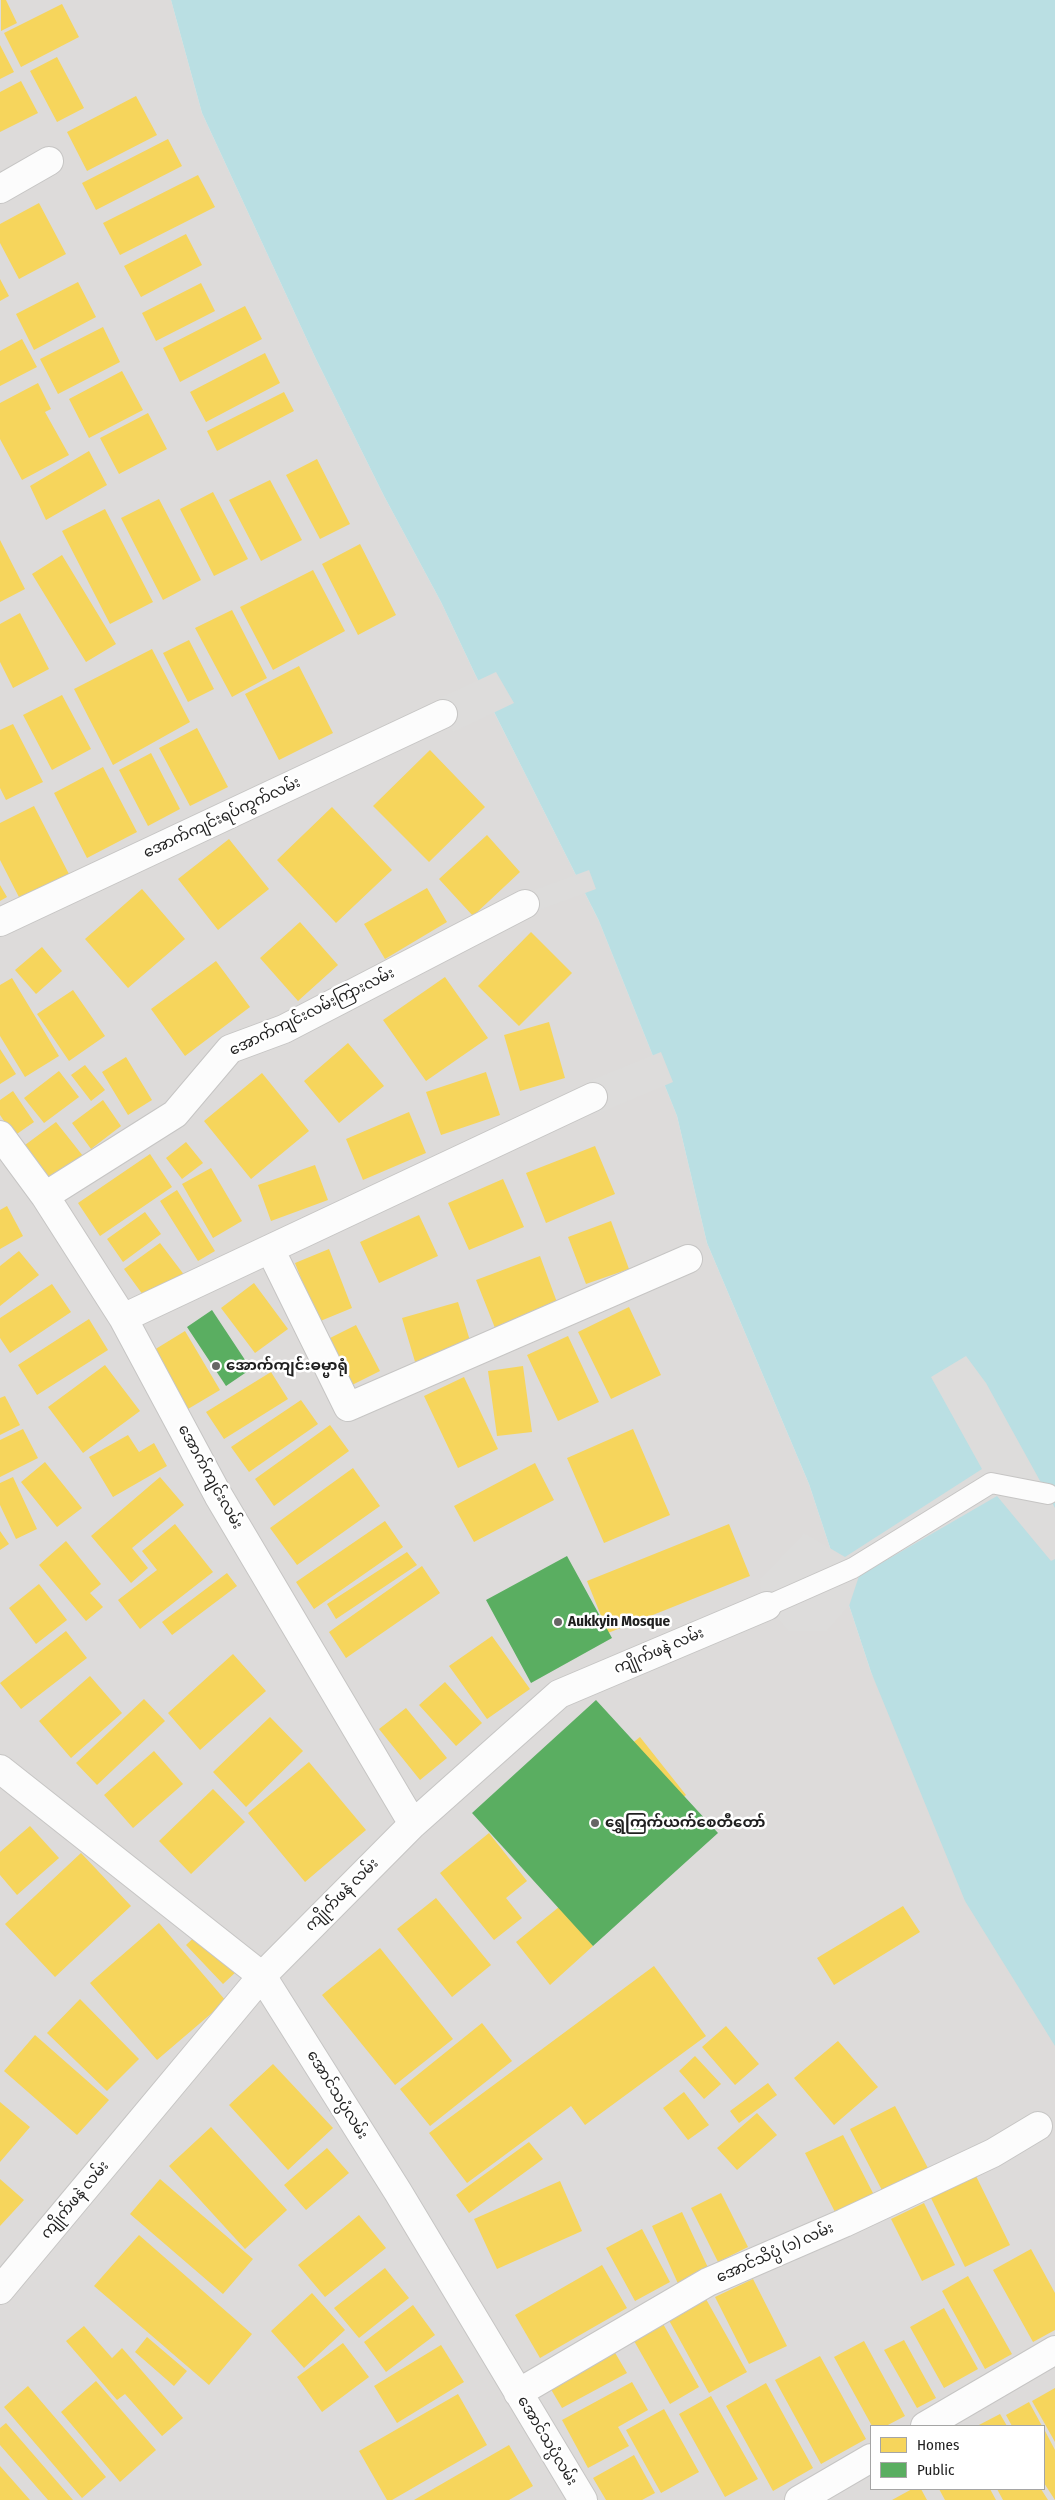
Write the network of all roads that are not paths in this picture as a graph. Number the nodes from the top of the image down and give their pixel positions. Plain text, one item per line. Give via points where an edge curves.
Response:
1 (49, 161) dead end
2 (0, 189) edge
3 (444, 714) dead end
4 (525, 904) dead end
5 (0, 922) edge
6 (593, 1097) dead end
7 (0, 1135) edge
8 (45, 1196) junction
9 (270, 1249) junction
10 (688, 1259) dead end
11 (123, 1318) junction
12 (1048, 1494) dead end
13 (767, 1606) joint
14 (0, 1770) edge
15 (412, 1824) junction
16 (262, 1976) junction
17 (1038, 2126) dead end
18 (0, 2290) edge
19 (1055, 2350) edge
20 (518, 2392) junction
21 (927, 2425) edge
22 (870, 2459) edge
23 (583, 2500) edge
24 (799, 2500) edge

1 - 2 street
3 - 5 street, အောက်ကျင်းရပ်ကွက်လမ်း
4 - 8 street, အောက်ကျင်းလမ်းကြားလမ်း via 284,1029 230,1049 175,1114
6 - 9 street
7 - 8 street, အောက်ကျင်းလမ်း
8 - 11 street, အောက်ကျင်းလမ်း
9 - 10 street via 348,1407
9 - 11 street
11 - 15 street, အောက်ကျင်းလမ်း via 218,1495
12 - 13 lane via 991,1483 853,1568
13 - 15 street, ကျိုက်ဖနဲ လမ်း via 559,1694
14 - 16 street, အောင်သပ္ပံလမ်း
15 - 16 street, ကျိုက်ဖနဲ လမ်း
16 - 18 street, ကျိုက်ဖနဲ လမ်း
16 - 20 street, အောင်သပ္ပံလမ်း via 398,2192
17 - 20 street, အောင်သိပ္ပံ (၁) လမ်း via 984,2157 708,2282
19 - 21 street
20 - 23 street, အောင်သပ္ပံလမ်း
22 - 24 street

